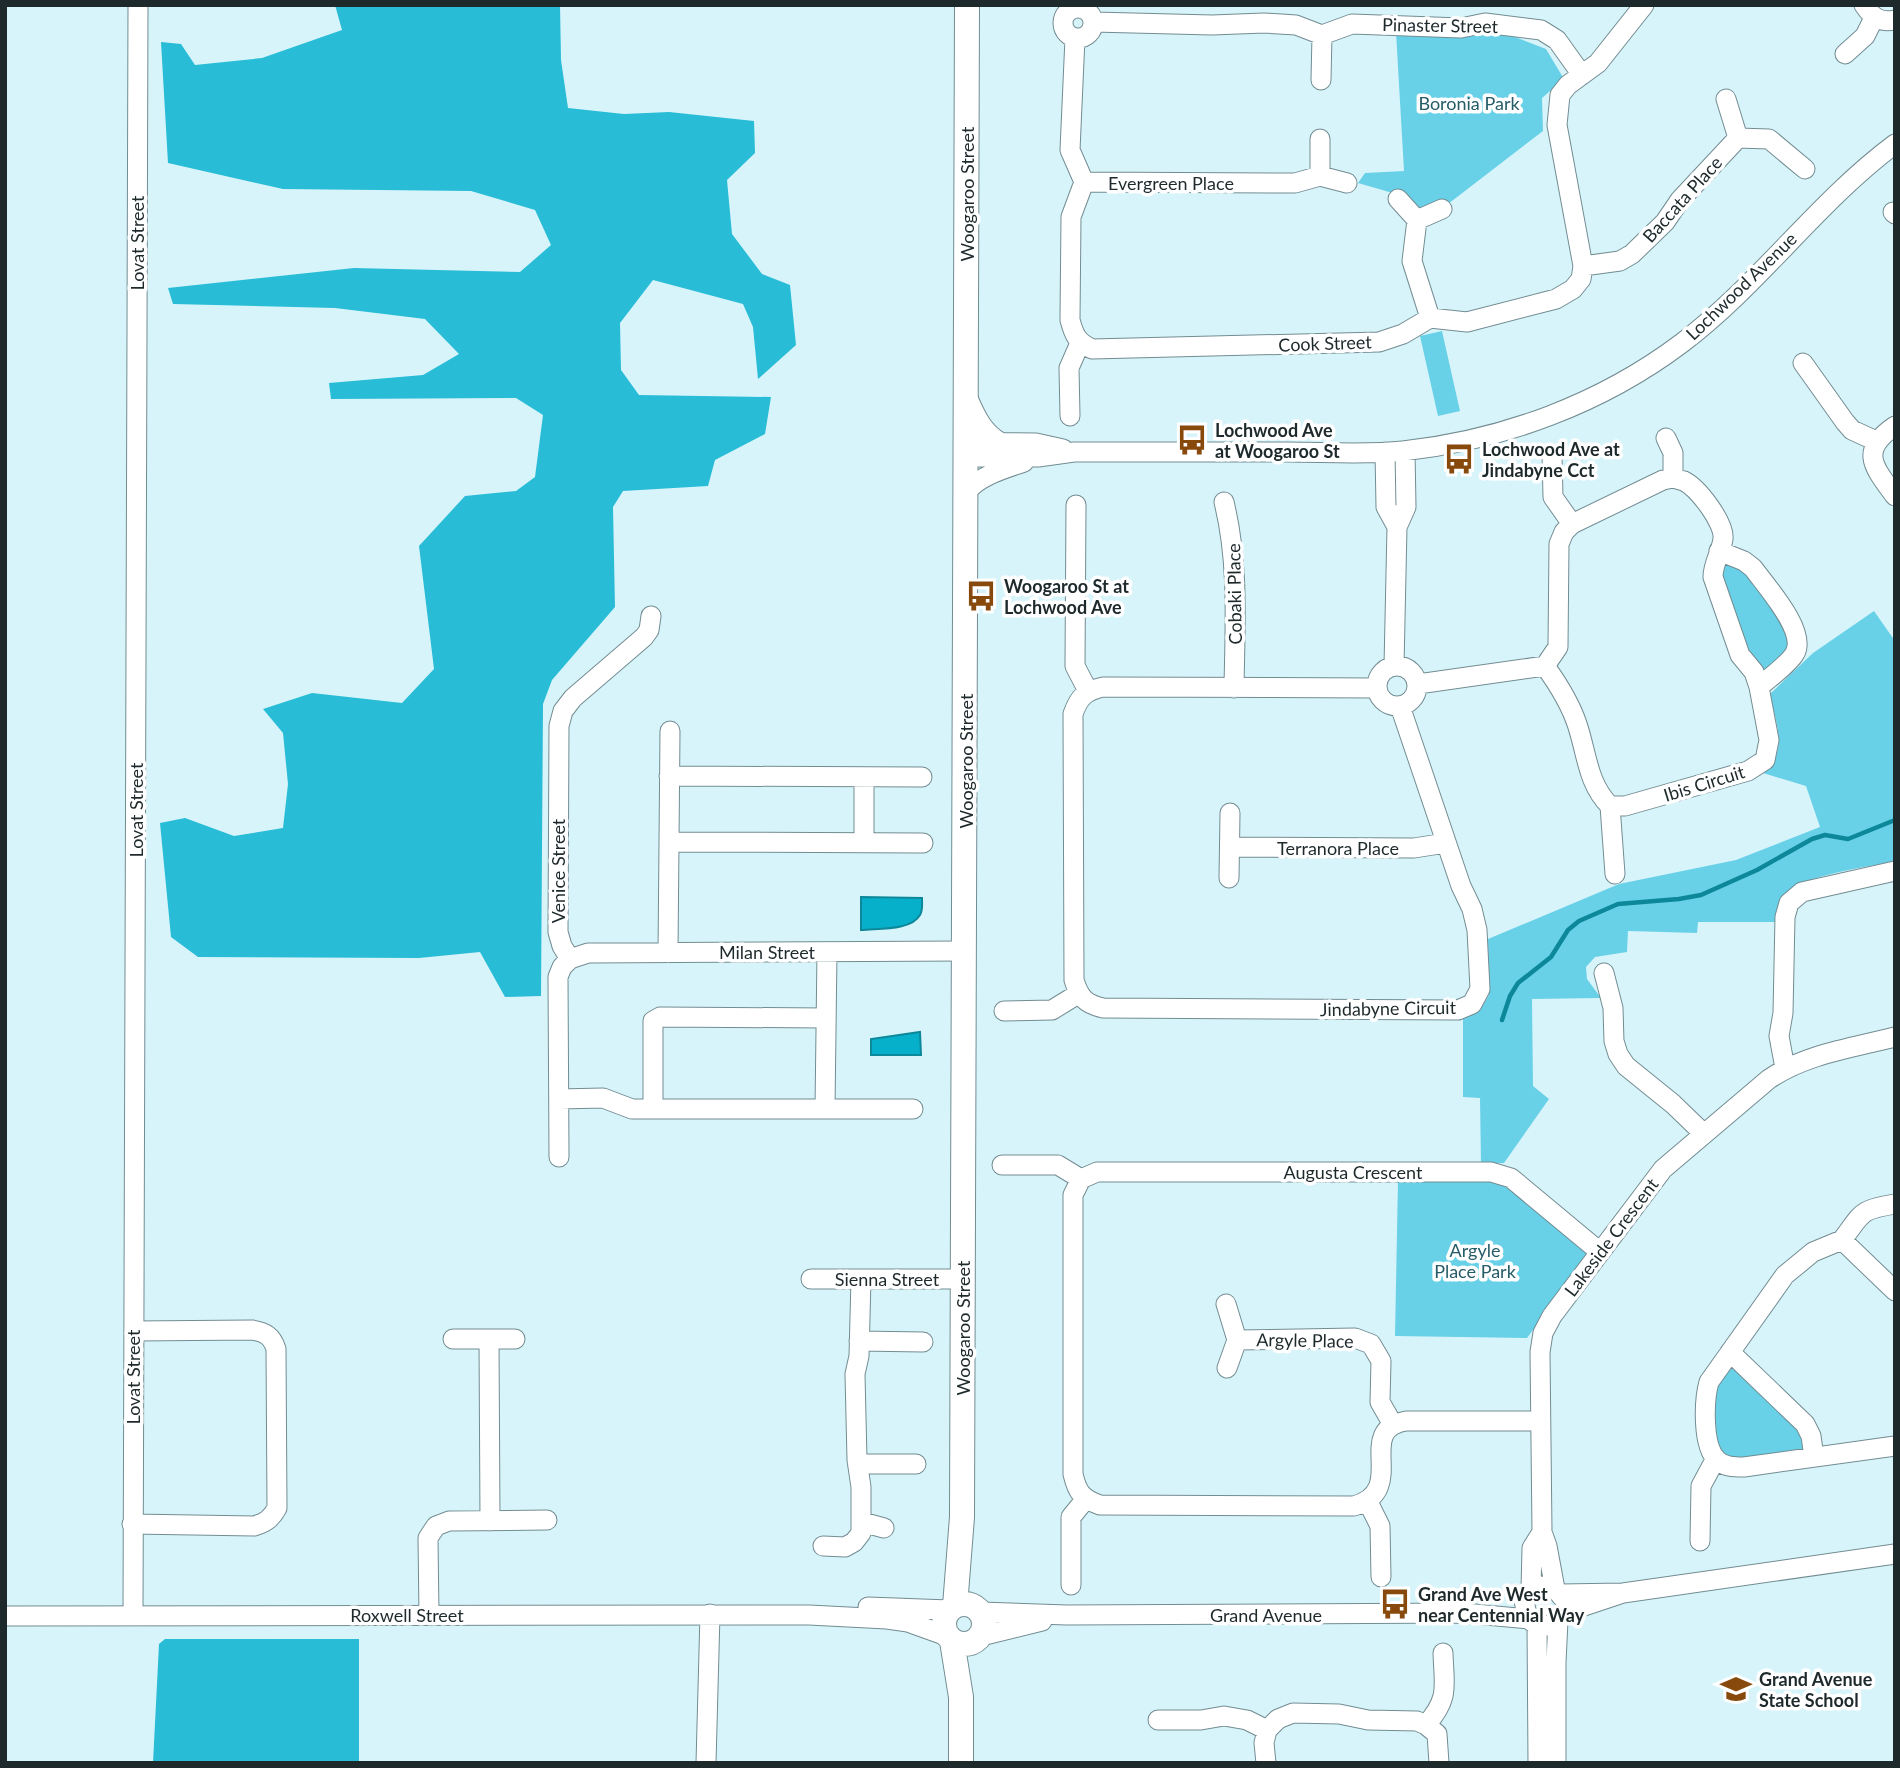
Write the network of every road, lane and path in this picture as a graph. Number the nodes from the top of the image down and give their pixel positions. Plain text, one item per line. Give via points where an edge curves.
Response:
1 (138, 5) edge
2 (967, 5) edge
3 (1644, 5) edge
4 (1075, 6) edge
5 (1866, 9) edge
6 (1895, 20) edge
7 (1093, 22) junction
8 (1322, 35) junction
9 (1075, 38) junction
10 (1845, 54) dead end
11 (1582, 75) junction
12 (1321, 79) dead end
13 (1726, 99) dead end
14 (1738, 138) junction
15 (1320, 139) dead end
16 (1895, 144) edge
17 (1805, 169) dead end
18 (1320, 176) junction
19 (1084, 182) junction
20 (1347, 183) dead end
21 (1398, 199) dead end
22 (1442, 209) dead end
23 (1417, 220) junction
24 (1583, 266) junction
25 (1430, 318) junction
26 (1080, 343) junction
27 (1802, 363) dead end
28 (967, 396) junction
29 (1070, 416) dead end
30 (1895, 426) edge
31 (1666, 438) dead end
32 (1876, 441) junction
33 (1000, 442) junction
34 (967, 449) junction
35 (1074, 452) junction
36 (1395, 452) junction
37 (1552, 454) dead end
38 (1038, 457) junction
39 (1673, 478) junction
40 (967, 491) junction
41 (1895, 496) edge
42 (1224, 502) dead end
43 (1076, 505) dead end
44 (1572, 524) junction
45 (1719, 551) junction
46 (651, 616) dead end
47 (1394, 666) junction
48 (1545, 666) junction
49 (1418, 684) junction
50 (1759, 687) junction
51 (1234, 688) junction
52 (1377, 688) junction
53 (1088, 691) junction
54 (1400, 706) junction
55 (670, 731) dead end
56 (669, 776) junction
57 (864, 777) junction
58 (922, 777) dead end
59 (1611, 806) junction
60 (1230, 813) dead end
61 (669, 842) junction
62 (864, 843) junction
63 (923, 843) dead end
64 (1446, 843) junction
65 (1230, 847) junction
66 (1895, 871) edge
67 (1615, 874) dead end
68 (1229, 878) dead end
69 (964, 951) junction
70 (827, 952) junction
71 (668, 953) junction
72 (570, 959) junction
73 (1604, 973) dead end
74 (1078, 994) junction
75 (1004, 1011) dead end
76 (826, 1018) junction
77 (1895, 1037) edge
78 (1785, 1068) junction
79 (559, 1099) junction
80 (653, 1109) junction
81 (825, 1109) junction
82 (913, 1109) dead end
83 (1703, 1133) junction
84 (559, 1157) dead end
85 (1002, 1165) dead end
86 (1082, 1179) junction
87 (1895, 1204) edge
88 (1842, 1240) junction
89 (1600, 1252) junction
90 (811, 1279) dead end
91 (860, 1279) junction
92 (964, 1279) junction
93 (1895, 1291) edge
94 (1226, 1304) dead end
95 (134, 1331) junction
96 (453, 1339) dead end
97 (489, 1339) junction
98 (515, 1339) dead end
99 (1237, 1340) junction
100 (859, 1341) junction
101 (923, 1342) dead end
102 (1730, 1352) junction
103 (1227, 1368) dead end
104 (1540, 1421) junction
105 (1392, 1423) junction
106 (1895, 1446) edge
107 (1814, 1457) junction
108 (1716, 1460) junction
109 (858, 1464) junction
110 (916, 1464) dead end
111 (1085, 1500) junction
112 (1368, 1502) junction
113 (547, 1520) dead end
114 (490, 1521) junction
115 (862, 1522) junction
116 (132, 1524) junction
117 (884, 1528) dead end
118 (1542, 1532) junction
119 (1700, 1541) dead end
120 (823, 1546) dead end
121 (1895, 1554) edge
122 (1381, 1577) dead end
123 (1071, 1585) dead end
124 (1558, 1591) junction
125 (1529, 1593) junction
126 (1623, 1593) junction
127 (710, 1614) junction
128 (1464, 1614) junction
129 (133, 1615) junction
130 (429, 1615) junction
131 (5, 1616) edge
132 (1560, 1618) junction
133 (1533, 1622) junction
134 (964, 1624) junction
135 (1443, 1653) dead end
136 (1158, 1720) dead end
137 (1426, 1725) junction
138 (1267, 1730) junction
139 (706, 1763) edge
140 (961, 1763) edge
141 (1266, 1763) edge
142 (1439, 1763) edge
143 (1538, 1763) edge
144 (1556, 1763) edge

1 - 95 street, Lovat Street
2 - 28 main road, Woogaroo Street
3 - 11 street via 1598,63
4 - 7 street via 1089,12
4 - 9 street via 1062,23 1066,33
5 - 6 street via 1887,22
5 - 10 street via 1865,36
7 - 8 street via 1264,23 1296,26
7 - 9 street via 1089,33
8 - 11 street, Pinaster Street via 1352,24 1461,28 1485,23 1541,30 1557,40
8 - 12 street
9 - 19 street, Evergreen Place via 1070,150
11 - 24 street via 1560,95 1557,125
13 - 14 street
14 - 17 street via 1769,139
14 - 24 street, Baccata Place via 1632,254 1620,261
15 - 18 street
16 - 36 street, Lochwood Avenue via 1822,207 1716,316 1638,373 1578,405 1522,426
18 - 19 street, Evergreen Place via 1295,183
18 - 20 street, Evergreen Place
19 - 26 street via 1071,217 1070,320
21 - 23 street
22 - 23 street
23 - 25 street via 1412,261
24 - 25 street via 1573,289 1556,299 1467,322
25 - 26 street, Cook Street via 1379,342 1092,349
26 - 29 street via 1069,368
27 - 32 street via 1852,430
28 - 33 street via 976,418
28 - 34 main road, Woogaroo Street
30 - 32 street
31 - 39 street via 1673,453
32 - 41 street via 1875,470
33 - 34 street, Lochwood Avenue
33 - 35 street, Lochwood Avenue via 1036,443
34 - 38 street, Lochwood Avenue
34 - 40 main road, Woogaroo Street
35 - 36 street, Lochwood Avenue
35 - 38 street, Lochwood Avenue
36 - 47 street via 1406,507 1397,527
37 - 44 street via 1553,497
38 - 40 street via 986,477
39 - 44 street
39 - 45 street, Ibis Circuit via 1685,481 1717,515 1723,541
40 - 69 main road, Woogaroo Street
42 - 51 street, Cobaki Place via 1236,575
43 - 53 street via 1075,666
44 - 48 street via 1559,544 1558,647
45 - 50 street, Ibis Circuit via 1713,577 1740,655
45 - 50 street via 1753,568 1794,626 1798,639 1795,653
46 - 72 street, Venice Street via 644,637 573,698 563,710 559,726 558,932
47 - 49 street via 1410,670
47 - 52 street via 1381,673
48 - 49 street
48 - 59 street via 1562,689 1577,724 1599,795
49 - 54 street via 1414,699
50 - 59 street, Ibis Circuit via 1769,740 1765,760 1748,771
51 - 52 street
51 - 53 street via 1103,687
52 - 54 street via 1385,702
53 - 74 street via 1073,714 1074,980
54 - 64 street, Jindabyne Circuit
55 - 56 street
56 - 57 street
56 - 61 street
57 - 58 street
57 - 62 street
59 - 67 street
60 - 65 street
61 - 62 street
61 - 71 street
62 - 63 street
64 - 65 street, Terranora Place via 1414,848
64 - 74 street, Jindabyne Circuit via 1477,930 1480,989 1472,1004 1458,1010 1102,1008 1088,1005
65 - 68 street
66 - 78 street via 1802,892 1789,903 1779,1036
69 - 70 street, Milan Street
69 - 92 main road, Woogaroo Street
70 - 71 street, Milan Street
70 - 76 street
71 - 72 street, Milan Street via 588,953
72 - 79 street via 558,977
73 - 83 street via 1618,1054
74 - 75 street via 1052,1010
76 - 80 street via 660,1017 653,1021
76 - 81 street
77 - 78 street, Lakeside Crescent via 1807,1058
78 - 83 street, Lakeside Crescent
79 - 80 street via 603,1098 632,1109
79 - 84 street
80 - 81 street
81 - 82 street
83 - 89 street, Lakeside Crescent via 1650,1183
85 - 86 street via 1058,1165
86 - 89 street, Augusta Crescent via 1097,1172 1491,1172 1511,1178
86 - 111 street via 1073,1195 1073,1474 1076,1489
87 - 88 street via 1870,1208 1858,1216
88 - 93 street
88 - 102 street via 1813,1252 1785,1275
89 - 104 street, Lakeside Crescent via 1543,1333
90 - 91 street, Sienna Street
91 - 92 street, Sienna Street
91 - 100 street
92 - 134 main road, Woogaroo Street
94 - 99 street, Argyle Place
95 - 116 street, Lovat Street
95 - 116 street via 252,1330 262,1331 274,1341 277,1508 272,1517 254,1526
96 - 97 street
97 - 98 street
97 - 114 street
99 - 103 street, Argyle Place
99 - 105 street, Argyle Place via 1355,1338 1371,1344 1381,1361 1380,1402
100 - 101 street
100 - 109 street via 855,1374
102 - 107 street via 1805,1424
102 - 108 street via 1709,1382 1706,1396 1707,1443
104 - 105 street
104 - 118 street, Lakeside Crescent
105 - 112 street via 1381,1443 1378,1490
106 - 107 street
107 - 108 street via 1744,1467
108 - 119 street via 1701,1486
109 - 110 street
109 - 115 street
111 - 112 street via 1263,1506
111 - 123 street via 1071,1517
112 - 122 street via 1380,1526
113 - 114 street
114 - 130 street via 449,1521 431,1531
115 - 117 street
115 - 120 street via 854,1542 845,1547
116 - 129 street, Lovat Street
118 - 124 street, Lakeside Crescent
118 - 125 street, Lakeside Crescent via 1532,1548
121 - 126 street, Grand Avenue
124 - 125 street, Grand Avenue via 1543,1586
124 - 126 street, Grand Avenue
124 - 132 street via 1564,1600
125 - 128 street, Grand Avenue
125 - 133 street via 1524,1607
126 - 132 street, Grand Avenue
127 - 130 street, Roxwell Street
127 - 134 street, Roxwell Street
127 - 139 street
128 - 133 street, Grand Avenue
128 - 134 street, Grand Avenue via 1067,1615
129 - 130 street, Roxwell Street
129 - 131 street, Roxwell Street
132 - 133 street, Grand Avenue via 1545,1626
132 - 144 street
133 - 143 street
134 - 140 main road, Woogaroo Street
135 - 137 street via 1444,1696
136 - 138 street via 1224,1716
137 - 138 street via 1293,1713
137 - 142 street via 1437,1734
138 - 141 street

